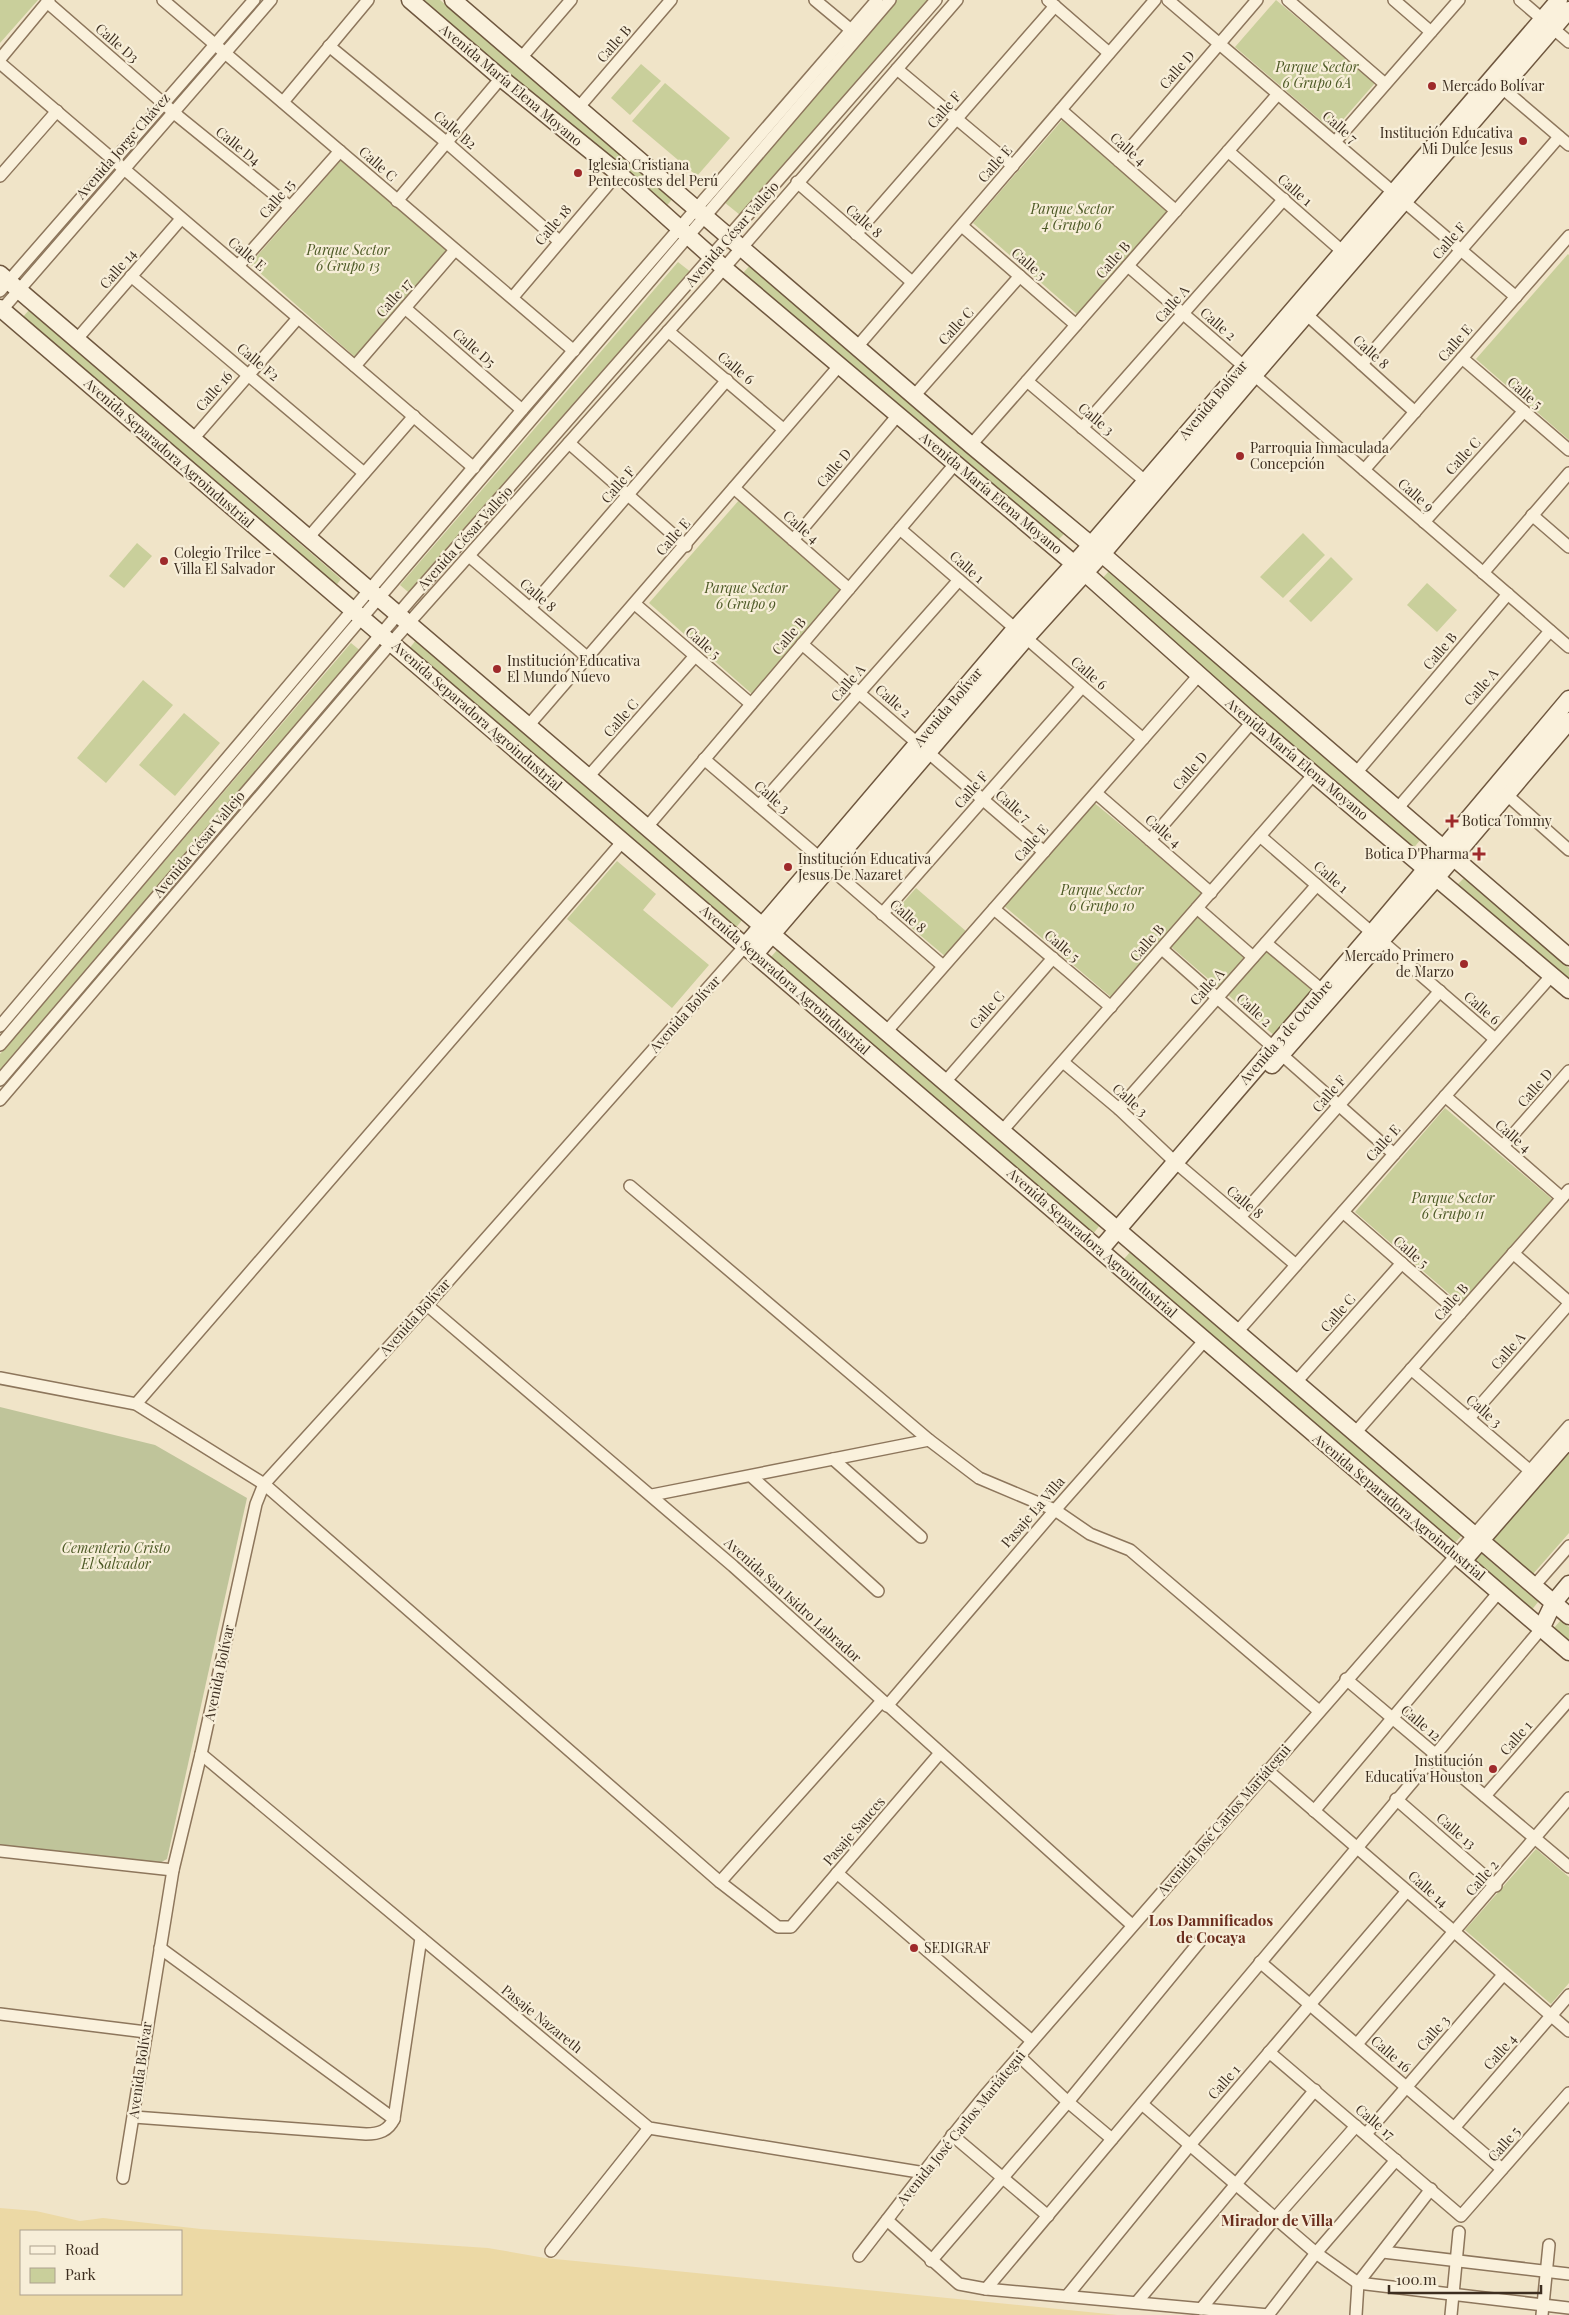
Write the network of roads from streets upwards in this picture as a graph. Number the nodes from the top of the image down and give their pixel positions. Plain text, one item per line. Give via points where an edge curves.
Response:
1 (163, 0) edge
2 (254, 0) edge
3 (270, 0) edge
4 (368, 0) edge
5 (410, 0) edge
6 (571, 0) edge
7 (671, 0) edge
8 (815, 0) edge
9 (877, 0) edge
10 (890, 0) edge
11 (936, 0) edge
12 (957, 0) edge
13 (1155, 0) edge
14 (1168, 0) edge
15 (1257, 0) edge
16 (1288, 0) edge
17 (1394, 0) edge
18 (1459, 0) edge
19 (1520, 0) edge
20 (48, 1) edge
21 (462, 3) edge
22 (1051, 3) edge
23 (1556, 13) edge
24 (851, 30) junction
25 (1430, 32) junction
26 (1569, 42) edge
27 (214, 44) junction
28 (1220, 44) junction
29 (329, 46) junction
30 (224, 52) junction
31 (1109, 53) junction
32 (521, 58) junction
33 (0, 61) edge
34 (897, 69) junction
35 (501, 78) junction
36 (1385, 84) junction
37 (1501, 87) junction
38 (1278, 94) junction
39 (283, 102) junction
40 (579, 107) junction
41 (167, 108) junction
42 (1061, 110) junction
43 (57, 111) junction
44 (957, 119) junction
45 (1559, 137) junction
46 (446, 142) junction
47 (1334, 142) junction
48 (1569, 145) edge
49 (1228, 151) junction
50 (340, 152) junction
51 (114, 160) junction
52 (1119, 160) junction
53 (1013, 166) junction
54 (2, 169) edge
55 (124, 169) junction
56 (618, 173) junction
57 (797, 182) junction
58 (1398, 196) junction
59 (1284, 199) junction
60 (397, 201) junction
61 (290, 207) junction
62 (1176, 211) junction
63 (700, 213) junction
64 (182, 219) junction
65 (962, 226) junction
66 (684, 231) junction
67 (856, 234) junction
68 (728, 237) junction
69 (559, 240) junction
70 (1568, 240) edge
71 (741, 248) junction
72 (455, 250) junction
73 (1461, 250) junction
74 (1342, 251) junction
75 (711, 256) junction
76 (238, 266) junction
77 (1128, 266) junction
78 (724, 268) junction
79 (132, 276) junction
80 (1020, 276) junction
81 (912, 282) junction
82 (7, 284) edge
83 (513, 297) junction
84 (1516, 297) junction
85 (405, 308) junction
86 (1, 310) edge
87 (1183, 314) junction
88 (1306, 314) junction
89 (298, 318) junction
90 (1076, 325) junction
91 (668, 331) junction
92 (77, 340) junction
93 (857, 348) junction
94 (574, 350) junction
95 (1462, 358) junction
96 (1362, 364) junction
97 (355, 366) junction
98 (839, 366) junction
99 (1248, 370) junction
100 (250, 374) junction
101 (727, 380) junction
102 (1027, 381) junction
103 (914, 396) junction
104 (522, 410) junction
105 (1524, 411) junction
106 (1415, 412) junction
107 (898, 415) junction
108 (414, 416) junction
109 (1082, 428) junction
110 (783, 429) junction
111 (192, 439) junction
112 (569, 443) junction
113 (971, 445) junction
114 (1569, 450) edge
115 (955, 464) junction
116 (474, 468) junction
117 (1364, 470) junction
118 (364, 473) junction
119 (1569, 473) edge
120 (1145, 481) junction
121 (734, 488) junction
122 (629, 496) junction
123 (1532, 515) junction
124 (1424, 522) junction
125 (900, 528) junction
126 (308, 538) junction
127 (792, 540) junction
128 (686, 546) junction
129 (1569, 547) edge
130 (1096, 550) junction
131 (469, 556) junction
132 (1079, 568) junction
133 (1482, 573) junction
134 (959, 580) junction
135 (849, 589) junction
136 (374, 594) junction
137 (1508, 594) junction
138 (635, 604) junction
139 (530, 608) junction
140 (357, 614) junction
141 (403, 619) junction
142 (1550, 631) junction
143 (1020, 633) junction
144 (386, 639) junction
145 (802, 644) junction
146 (1569, 647) edge
147 (695, 656) junction
148 (588, 658) junction
149 (1199, 675) junction
150 (1082, 687) junction
151 (859, 692) junction
152 (1569, 699) edge
153 (751, 704) junction
154 (1569, 721) edge
155 (1252, 722) junction
156 (528, 726) junction
157 (1143, 739) junction
158 (923, 747) junction
159 (704, 759) junction
160 (1356, 773) junction
161 (1314, 774) junction
162 (588, 777) junction
163 (1096, 793) junction
164 (1507, 795) junction
165 (983, 800) junction
166 (759, 806) junction
167 (1396, 809) junction
168 (647, 827) junction
169 (1260, 836) junction
170 (1150, 840) junction
171 (623, 841) junction
172 (1567, 844) edge
173 (1044, 852) junction
174 (1448, 853) junction
175 (825, 863) junction
176 (1431, 873) junction
177 (1317, 885) junction
178 (1211, 893) junction
179 (1197, 908) junction
180 (994, 909) junction
181 (882, 914) junction
182 (767, 930) junction
183 (1377, 937) junction
184 (1266, 943) junction
185 (1162, 949) junction
186 (750, 950) junction
187 (1569, 956) edge
188 (1254, 957) junction
189 (1053, 958) junction
190 (943, 966) junction
191 (1552, 975) junction
192 (1322, 990) junction
193 (1569, 990) edge
194 (1440, 991) junction
195 (1217, 998) junction
196 (1111, 1007) junction
197 (0, 1026) edge
198 (886, 1032) junction
199 (1495, 1039) junction
200 (0, 1045) edge
201 (1277, 1051) junction
202 (1063, 1062) junction
203 (1569, 1071) edge
204 (0, 1080) edge
205 (945, 1082) junction
206 (1445, 1096) junction
207 (0, 1100) edge
208 (1339, 1105) junction
209 (1119, 1109) junction
210 (1002, 1131) junction
211 (1503, 1146) junction
212 (1394, 1154) junction
213 (1179, 1165) junction
214 (630, 1186) dead end
215 (1565, 1194) edge
216 (1343, 1212) junction
217 (1240, 1217) junction
218 (1121, 1233) junction
219 (1104, 1253) junction
220 (1513, 1253) junction
221 (1402, 1263) junction
222 (1296, 1265) junction
223 (1569, 1303) edge
224 (427, 1305) junction
225 (1460, 1314) junction
226 (1237, 1332) junction
227 (1205, 1340) junction
228 (1411, 1369) junction
229 (0, 1378) edge
230 (1296, 1382) junction
231 (136, 1404) junction
232 (1468, 1418) junction
233 (1569, 1426) edge
234 (1355, 1433) junction
235 (1569, 1439) edge
236 (929, 1440) junction
237 (833, 1459) junction
238 (1534, 1473) junction
239 (751, 1476) junction
240 (264, 1484) junction
241 (652, 1495) junction
242 (1054, 1510) junction
243 (922, 1537) dead end
244 (1477, 1537) junction
245 (1569, 1546) edge
246 (1459, 1558) junction
247 (1569, 1584) edge
248 (1534, 1586) junction
249 (878, 1590) dead end
250 (1499, 1592) junction
251 (1554, 1602) junction
252 (1569, 1616) edge
253 (1542, 1629) junction
254 (1569, 1652) edge
255 (1346, 1679) junction
256 (1569, 1700) edge
257 (884, 1704) junction
258 (1319, 1711) junction
259 (1392, 1718) junction
260 (940, 1753) junction
261 (201, 1754) junction
262 (1435, 1754) junction
263 (1267, 1770) junction
264 (1485, 1796) junction
265 (1569, 1798) edge
266 (1396, 1799) junction
267 (1314, 1810) junction
268 (1536, 1839) junction
269 (1356, 1847) junction
270 (0, 1851) edge
271 (1569, 1867) edge
272 (173, 1870) junction
273 (837, 1873) junction
274 (720, 1882) junction
275 (1496, 1886) junction
276 (1407, 1891) junction
277 (1132, 1925) junction
278 (1455, 1933) junction
279 (421, 1938) junction
280 (1201, 1940) dead end
281 (160, 1948) junction
282 (1260, 1962) junction
283 (1504, 1975) junction
284 (1569, 1995) edge
285 (1310, 2004) junction
286 (0, 2014) edge
287 (1551, 2016) junction
288 (1569, 2031) edge
289 (146, 2032) junction
290 (1032, 2041) junction
291 (1357, 2044) junction
292 (1270, 2052) junction
293 (1019, 2056) junction
294 (1406, 2086) junction
295 (1315, 2090) junction
296 (1569, 2093) edge
297 (1068, 2102) junction
298 (1142, 2104) junction
299 (1565, 2107) edge
300 (134, 2117) junction
301 (394, 2120) junction
302 (1356, 2126) junction
303 (649, 2128) junction
304 (1454, 2128) junction
305 (1366, 2134) junction
306 (952, 2135) junction
307 (1112, 2139) junction
308 (1190, 2144) junction
309 (1396, 2160) junction
310 (1502, 2169) junction
311 (925, 2172) junction
312 (124, 2178) dead end
313 (1003, 2178) junction
314 (1236, 2183) junction
315 (1431, 2189) junction
316 (1048, 2216) junction
317 (1462, 2216) joint
318 (1276, 2217) junction
319 (887, 2220) junction
320 (1459, 2232) dead end
321 (1549, 2244) dead end
322 (551, 2251) dead end
323 (1383, 2252) junction
324 (1316, 2253) junction
325 (859, 2256) dead end
326 (931, 2261) junction
327 (1456, 2261) junction
328 (1548, 2272) junction
329 (1569, 2274) edge
330 (1358, 2283) junction
331 (986, 2289) junction
332 (1453, 2294) junction
333 (1067, 2296) junction
334 (1137, 2302) junction
335 (1201, 2308) junction
336 (1569, 2308) edge
337 (1543, 2310) edge
338 (1269, 2315) edge
339 (1356, 2315) edge
340 (1452, 2315) edge

1 - 27 street, Calle C
2 - 27 street, Avenida Jorge Chávez
3 - 30 street, Avenida Jorge Chávez
4 - 29 street
5 - 35 street, Avenida María Elena Moyano
6 - 32 street
7 - 40 street, Calle B
8 - 24 street
9 - 24 street, Avenida César Vallejo
10 - 63 street, Avenida César Vallejo
11 - 68 street, Avenida César Vallejo
12 - 34 street, Avenida César Vallejo
13 - 31 street, Calle E
14 - 28 street, Calle 7
15 - 28 street, Calle D
16 - 36 street
17 - 25 street
18 - 25 street
19 - 23 street
20 - 33 street
20 - 41 street, Calle D3
21 - 32 street, Avenida María Elena Moyano
22 - 31 street
22 - 44 street, Calle F
23 - 26 street
23 - 37 street, Avenida Bolívar
23 - 58 street, Avenida Bolívar
24 - 63 street, Avenida César Vallejo
25 - 36 street
27 - 30 street, Calle C
27 - 41 street, Avenida Jorge Chávez
28 - 38 street, Calle 7
28 - 52 street, Calle D
29 - 39 street
29 - 46 street, Calle B2
30 - 39 street, Calle C
30 - 41 street, Avenida Jorge Chávez
31 - 42 street, Calle E
32 - 40 street, Avenida María Elena Moyano
33 - 43 street, Calle E
34 - 44 street
34 - 57 street, Avenida César Vallejo
35 - 46 street
35 - 56 street, Avenida María Elena Moyano
36 - 47 street
37 - 45 street
37 - 58 street, Avenida Bolívar
38 - 47 street, Calle 7
38 - 49 street, Calle B
39 - 50 street, Calle C
40 - 63 street, Avenida María Elena Moyano
41 - 51 street, Avenida Jorge Chávez
41 - 55 street, Avenida Jorge Chávez
41 - 61 street, Calle D4
42 - 52 street, Calle 4
42 - 53 street, Calle E
43 - 51 street, Calle E
43 - 54 street
44 - 53 street
44 - 67 street, Calle F
45 - 48 street
45 - 73 street, Calle F
46 - 60 street
46 - 69 street, Calle B2
47 - 58 street, Calle 7
49 - 59 street, Calle 1
49 - 62 street, Calle B
50 - 60 street, Calle C
50 - 61 street, Calle 15
51 - 55 street, Calle E
51 - 82 street, Avenida Jorge Chávez
52 - 62 street, Calle 4
53 - 65 street, Calle E
55 - 64 street, Calle E
55 - 82 street, Avenida Jorge Chávez
56 - 66 street, Avenida María Elena Moyano
56 - 69 street, Calle 18
57 - 67 street, Calle 8
57 - 71 street, Avenida César Vallejo
58 - 73 street, Calle 7
58 - 74 street, Avenida Bolívar
58 - 88 street, Avenida Bolívar
59 - 74 street, Calle 1
59 - 87 street, Calle A
60 - 72 street, Calle C
61 - 76 street, Calle 15
62 - 77 street, Calle B
63 - 66 street, Avenida César Vallejo
63 - 68 street, Avenida María Elena Moyano
64 - 76 street, Calle E
64 - 79 street, Calle 14
65 - 80 street, Calle 5
65 - 81 street, Calle E
66 - 75 street, Avenida María Elena Moyano
66 - 94 street, Avenida César Vallejo
66 - 136 street, Avenida César Vallejo
67 - 81 street, Calle 8
68 - 71 street, Avenida María Elena Moyano
68 - 75 street, Avenida César Vallejo
69 - 83 street, Calle 18
70 - 84 street, Calle E
71 - 78 street, Avenida César Vallejo
71 - 93 street, Avenida María Elena Moyano
72 - 83 street, Calle C
72 - 85 street, Calle 17
73 - 84 street, Calle 7
73 - 96 street, Calle F
74 - 99 street, Avenida Bolívar
75 - 78 street, Avenida María Elena Moyano
75 - 141 street, Avenida César Vallejo
76 - 89 street, Calle E
77 - 87 street, Calle 2
77 - 90 street, Calle B
78 - 91 street, Avenida César Vallejo
78 - 98 street, Avenida María Elena Moyano
79 - 92 street, Calle 14
79 - 100 street, Calle F2
80 - 90 street, Calle 5
80 - 103 street, Calle C
81 - 93 street, Calle E
82 - 86 street, Avenida Jorge Chávez
82 - 92 street, Avenida Separadora Agroindustrial
83 - 94 street, Calle C
84 - 95 street, Calle E
85 - 97 street, Calle 17
85 - 104 street, Calle D5
86 - 140 street, Avenida Separadora Agroindustrial
87 - 99 street, Calle 2
87 - 109 street, Calle A
88 - 96 street, Calle 8
88 - 99 street, Avenida Bolívar
89 - 97 street, Calle E
89 - 100 street, Calle 16
90 - 102 street, Calle B
91 - 101 street, Calle 6
91 - 112 street, Avenida César Vallejo
92 - 111 street, Avenida Separadora Agroindustrial
93 - 103 street, Avenida María Elena Moyano
94 - 104 street, Avenida César Vallejo
95 - 105 street, Calle 5
95 - 106 street, Calle E
96 - 106 street, Calle 8
97 - 108 street, Calle E
98 - 107 street, Avenida María Elena Moyano
98 - 110 street, Calle E
99 - 117 street, Calle 9
99 - 120 street, Avenida Bolívar
99 - 130 street, Avenida Bolívar
100 - 111 street, Calle 16
100 - 118 street, Calle F2
101 - 110 street, Calle 6
101 - 122 street, Calle F
102 - 109 street, Calle 3
102 - 113 street, Calle B
103 - 113 street, Avenida María Elena Moyano
104 - 116 street, Avenida César Vallejo
105 - 114 street, Calle 5
105 - 124 street, Calle C
106 - 117 street, Calle E
107 - 115 street, Avenida María Elena Moyano
107 - 127 street, Calle D
108 - 116 street, Calle E
108 - 118 street
109 - 120 street, Calle 3
110 - 121 street, Calle E
111 - 126 street, Avenida Separadora Agroindustrial
112 - 122 street
112 - 131 street, Avenida César Vallejo
113 - 130 street, Avenida María Elena Moyano
115 - 125 street, Calle B
115 - 132 street, Avenida María Elena Moyano
116 - 136 street, Avenida César Vallejo
117 - 124 street, Calle 9
118 - 126 street
119 - 123 street
120 - 130 street, Avenida Bolívar
121 - 127 street, Calle 4
121 - 128 street, Calle E
122 - 128 street
122 - 139 street, Calle F
123 - 129 street
123 - 133 street
124 - 133 street, Calle 9
125 - 134 street, Calle 1
125 - 135 street, Calle B
126 - 136 street, Avenida Separadora Agroindustrial
127 - 135 street, Calle 4
128 - 138 street, Calle E
130 - 132 street, Avenida Bolívar
130 - 160 street, Avenida María Elena Moyano
131 - 139 street, Calle 8
131 - 141 street, Avenida César Vallejo
132 - 143 street, Avenida Bolívar
132 - 149 street, Avenida María Elena Moyano
133 - 137 street, Calle 9
134 - 143 street, Calle 1
134 - 151 street, Calle A
135 - 145 street, Calle B
136 - 140 street, Avenida César Vallejo
136 - 141 street, Avenida Separadora Agroindustrial
137 - 142 street, Calle 9
137 - 160 street, Calle B
138 - 147 street, Calle 5
138 - 148 street, Calle E
139 - 148 street, Calle 8
140 - 144 street, Avenida Separadora Agroindustrial
140 - 197 street, Avenida César Vallejo
140 - 200 street, Avenida César Vallejo
141 - 144 street, Avenida César Vallejo
141 - 156 street, Avenida Separadora Agroindustrial
142 - 146 street, Calle 9
142 - 167 street, Calle A
143 - 150 street, Calle 6
143 - 158 street, Avenida Bolívar
144 - 171 street, Avenida Separadora Agroindustrial
144 - 204 street, Avenida César Vallejo
144 - 207 street, Avenida César Vallejo
145 - 151 street, Calle 2
145 - 153 street, Calle B
147 - 153 street, Calle 5
147 - 162 street, Calle C
148 - 156 street, Calle E
149 - 155 street, Avenida María Elena Moyano
149 - 157 street, Calle E
150 - 157 street, Calle 6
150 - 165 street, Calle F
151 - 158 street, Calle 2
151 - 166 street, Calle A
152 - 174 street, Avenida 3 de Octubre
153 - 159 street, Calle B
154 - 164 street, Avenida 3 de Octubre
155 - 161 street, Avenida María Elena Moyano
155 - 170 street, Calle D
156 - 162 street, Avenida Separadora Agroindustrial
157 - 163 street, Calle E
158 - 165 street, Calle 7
158 - 175 street, Avenida Bolívar
159 - 166 street, Calle 3
159 - 168 street, Calle B
160 - 167 street, Avenida María Elena Moyano
161 - 169 street, Calle B
161 - 176 street, Avenida María Elena Moyano
162 - 168 street, Avenida Separadora Agroindustrial
163 - 170 street, Calle 4
163 - 173 street, Calle E
164 - 172 street
164 - 174 street, Avenida 3 de Octubre
165 - 173 street, Calle 7
165 - 181 street, Calle F
166 - 175 street, Calle 3
167 - 174 street, Avenida María Elena Moyano
168 - 182 street, Avenida Separadora Agroindustrial
169 - 177 street, Calle 1
169 - 178 street, Calle B
170 - 178 street, Calle 4
171 - 186 street, Avenida Separadora Agroindustrial
171 - 231 street
173 - 180 street, Calle E
174 - 176 street, Avenida 3 de Octubre
174 - 187 street, Avenida María Elena Moyano
175 - 181 street, Calle 8
175 - 182 street, Avenida Bolívar
176 - 183 street, Avenida 3 de Octubre
176 - 191 street, Avenida María Elena Moyano
177 - 183 street, Calle 1
177 - 184 street, Calle A
178 - 179 street, Calle B
179 - 185 street, Calle B
179 - 188 street
180 - 189 street, Calle 5
180 - 190 street, Calle E
181 - 190 street, Calle 8
182 - 186 street, Avenida Bolívar
182 - 198 street, Avenida Separadora Agroindustrial
183 - 192 street, Avenida 3 de Octubre
183 - 194 street, Calle 6
183 - 201 street, Avenida 3 de Octubre
184 - 188 street, Calle A
184 - 192 street
185 - 195 street, Calle 2
185 - 196 street, Calle B
186 - 219 street, Avenida Separadora Agroindustrial
186 - 224 street, Avenida Bolívar
188 - 195 street, Calle A
189 - 196 street, Calle 5
189 - 205 street, Calle C
190 - 198 street, Calle E
191 - 193 street, Avenida María Elena Moyano
191 - 199 street, Calle E
192 - 201 street, Avenida 3 de Octubre
194 - 199 street, Calle 6
194 - 208 street, Calle F
195 - 201 street, Calle 2
195 - 209 street, Calle A
196 - 202 street, Calle B
198 - 205 street, Avenida Separadora Agroindustrial
199 - 206 street, Calle E
201 - 208 street
201 - 213 street, Avenida 3 de Octubre
202 - 209 street, Calle 3
202 - 210 street, Calle B
203 - 211 street, Calle D
205 - 210 street, Avenida Separadora Agroindustrial
206 - 211 street, Calle 4
206 - 212 street, Calle E
208 - 212 street
208 - 217 street, Calle F
209 - 213 street, Calle 3
210 - 218 street, Avenida Separadora Agroindustrial
211 - 215 street, Calle 4
212 - 216 street, Calle E
213 - 217 street, Calle 8
213 - 218 street, Avenida 3 de Octubre
214 - 236 street
215 - 220 street, Calle B
216 - 221 street, Calle 5
216 - 222 street, Calle E
217 - 222 street, Calle 8
218 - 219 street, Avenida 3 de Octubre
218 - 226 street, Avenida Separadora Agroindustrial
219 - 227 street, Avenida Separadora Agroindustrial
220 - 223 street
220 - 225 street, Calle B
221 - 225 street, Calle 5
221 - 230 street, Calle C
222 - 226 street, Calle E
223 - 232 street, Calle A
224 - 240 street, Avenida Bolívar
224 - 241 street, Avenida San Isidro Labrador
225 - 228 street, Calle B
226 - 230 street, Avenida Separadora Agroindustrial
227 - 242 street, Pasaje La Villa
227 - 246 street, Avenida Separadora Agroindustrial
228 - 232 street, Calle 3
228 - 234 street, Calle B
229 - 231 street
230 - 234 street, Avenida Separadora Agroindustrial
231 - 240 street
232 - 238 street, Calle 3
233 - 238 street, Avenida José Carlos Mariátegui
234 - 244 street, Avenida Separadora Agroindustrial
235 - 238 street, Avenida José Carlos Mariátegui
236 - 237 street
236 - 242 street via 979,1478
237 - 239 street
237 - 243 street
238 - 244 street, Avenida José Carlos Mariátegui
239 - 241 street
239 - 249 street
240 - 261 street, Avenida Bolívar via 256,1504
240 - 274 street
241 - 257 street, Avenida San Isidro Labrador
242 - 257 street, Pasaje La Villa
242 - 258 street via 1090,1534 1130,1550
244 - 246 street, Avenida José Carlos Mariátegui
244 - 248 street, Avenida Separadora Agroindustrial
245 - 248 street
246 - 250 street, Avenida Separadora Agroindustrial
246 - 255 street, Avenida José Carlos Mariátegui
247 - 251 street
248 - 251 street, Avenida Separadora Agroindustrial
250 - 253 street, Avenida Separadora Agroindustrial
250 - 259 street
251 - 252 street, Avenida Separadora Agroindustrial
251 - 253 street
253 - 254 street, Avenida Separadora Agroindustrial
253 - 262 street
255 - 258 street, Avenida José Carlos Mariátegui
255 - 259 street, Calle 12
256 - 264 street, Calle 1
257 - 260 street, Avenida San Isidro Labrador
257 - 274 street, Pasaje La Villa
258 - 263 street, Avenida José Carlos Mariátegui
259 - 262 street, Calle 12
259 - 267 street
260 - 273 street, Pasaje Sauces
260 - 277 street, Avenida San Isidro Labrador
261 - 272 street, Avenida Bolívar
261 - 279 street, Pasaje Nazareth
262 - 264 street, Calle 12
262 - 266 street
263 - 267 street, Calle 14
263 - 277 street, Avenida José Carlos Mariátegui
264 - 268 street, Calle 12
265 - 268 street, Calle 2
266 - 269 street
266 - 275 street, Calle 13
267 - 269 street, Calle 14
268 - 271 street, Calle 12
268 - 275 street, Calle 2
269 - 276 street, Calle 14
269 - 282 street
270 - 272 street
272 - 281 street, Avenida Bolívar
273 - 274 street, Pasaje Sauces via 791,1928 778,1927
273 - 290 street
275 - 278 street, Calle 2
276 - 278 street, Calle 14
276 - 285 street, Calle 1
277 - 290 street, Avenida José Carlos Mariátegui
278 - 283 street, Calle 14
278 - 291 street, Calle 2
279 - 301 street
279 - 303 street, Pasaje Nazareth
280 - 297 street
281 - 289 street, Avenida Bolívar
281 - 301 street
282 - 285 street, Calle 16
282 - 298 street
283 - 287 street, Calle 14
283 - 294 street, Calle 3
284 - 287 street, Calle 4
285 - 291 street, Calle 16
285 - 292 street, Calle 1
286 - 289 street
287 - 288 street, Calle 14
287 - 304 street, Calle 4
289 - 300 street, Avenida Bolívar
290 - 293 street, Avenida José Carlos Mariátegui
291 - 294 street, Calle 16
292 - 295 street, Calle 17
292 - 308 street, Calle 1
293 - 297 street
293 - 306 street, Avenida José Carlos Mariátegui
294 - 304 street, Calle 16
294 - 305 street, Calle 3
295 - 302 street, Calle 17
295 - 314 street
296 - 299 street, Calle 5
297 - 307 street
297 - 313 street
298 - 307 street
298 - 308 street
299 - 310 street, Calle 5
300 - 301 street via 366,2134 389,2128
300 - 312 street, Avenida Bolívar
302 - 305 street, Calle 17
302 - 318 street
303 - 311 street
303 - 322 street
304 - 310 street, Calle 16
305 - 309 street, Calle 17
306 - 311 street, Avenida José Carlos Mariátegui
306 - 313 street
307 - 316 street
308 - 314 street
308 - 333 street, Calle 1
309 - 315 street, Calle 17
309 - 324 street
310 - 317 street, Calle 5
311 - 319 street, Avenida José Carlos Mariátegui
313 - 316 street
313 - 326 street
314 - 318 street
314 - 334 street
315 - 317 street, Calle 17
315 - 323 street
316 - 331 street
318 - 324 street
318 - 335 street
319 - 325 street, Avenida José Carlos Mariátegui
319 - 326 street
320 - 327 street
321 - 328 street
323 - 327 street
323 - 330 street
324 - 330 street
324 - 338 street
326 - 331 street via 959,2284
327 - 328 street
327 - 332 street
328 - 329 street
328 - 337 street
330 - 332 street
330 - 339 street
331 - 333 street
332 - 337 street
332 - 340 street
333 - 334 street
334 - 335 street
335 - 338 street
336 - 337 street

